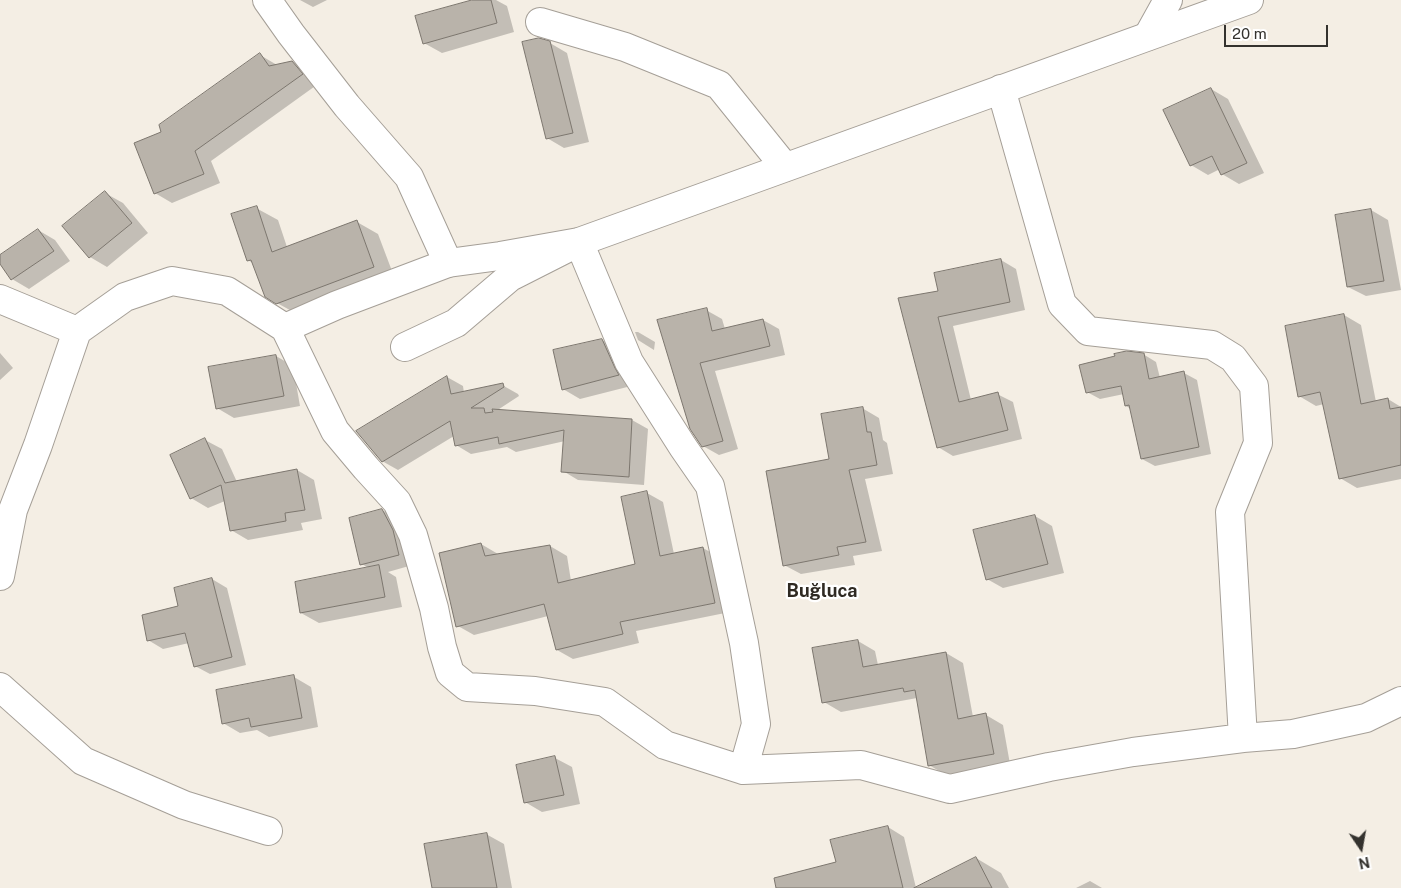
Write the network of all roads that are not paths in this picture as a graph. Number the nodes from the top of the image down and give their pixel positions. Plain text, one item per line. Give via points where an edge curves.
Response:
1 (268, 0) edge
2 (1168, 0) edge
3 (1249, 0) edge
4 (540, 22) dead end
5 (1148, 36) junction
6 (1001, 88) junction
7 (785, 167) junction
8 (579, 242) junction
9 (448, 263) junction
10 (0, 299) edge
11 (285, 328) junction
12 (77, 331) junction
13 (404, 347) dead end
14 (0, 576) edge
15 (0, 687) edge
16 (1401, 701) edge
17 (1243, 738) junction
18 (743, 770) junction
19 (268, 832) dead end

1 - 9 street via 347,106 409,177
2 - 5 street
3 - 5 street
4 - 7 street via 625,47 719,85
5 - 6 street
6 - 7 street
6 - 17 street via 1062,304 1088,331 1212,345 1233,358 1254,386 1258,443 1230,512
7 - 8 street
8 - 9 street
8 - 13 street via 510,277 456,323
8 - 18 street via 629,362 710,486 744,643 756,724
9 - 11 street
10 - 12 street
11 - 12 street via 227,291 172,281 125,297
11 - 18 street via 335,431 397,502 414,535 450,673 467,687 536,691 604,702 665,745
12 - 14 street via 13,510
15 - 19 street via 83,761 184,805
16 - 17 street via 1366,718 1293,734
17 - 18 street via 1049,767 950,790 861,765

